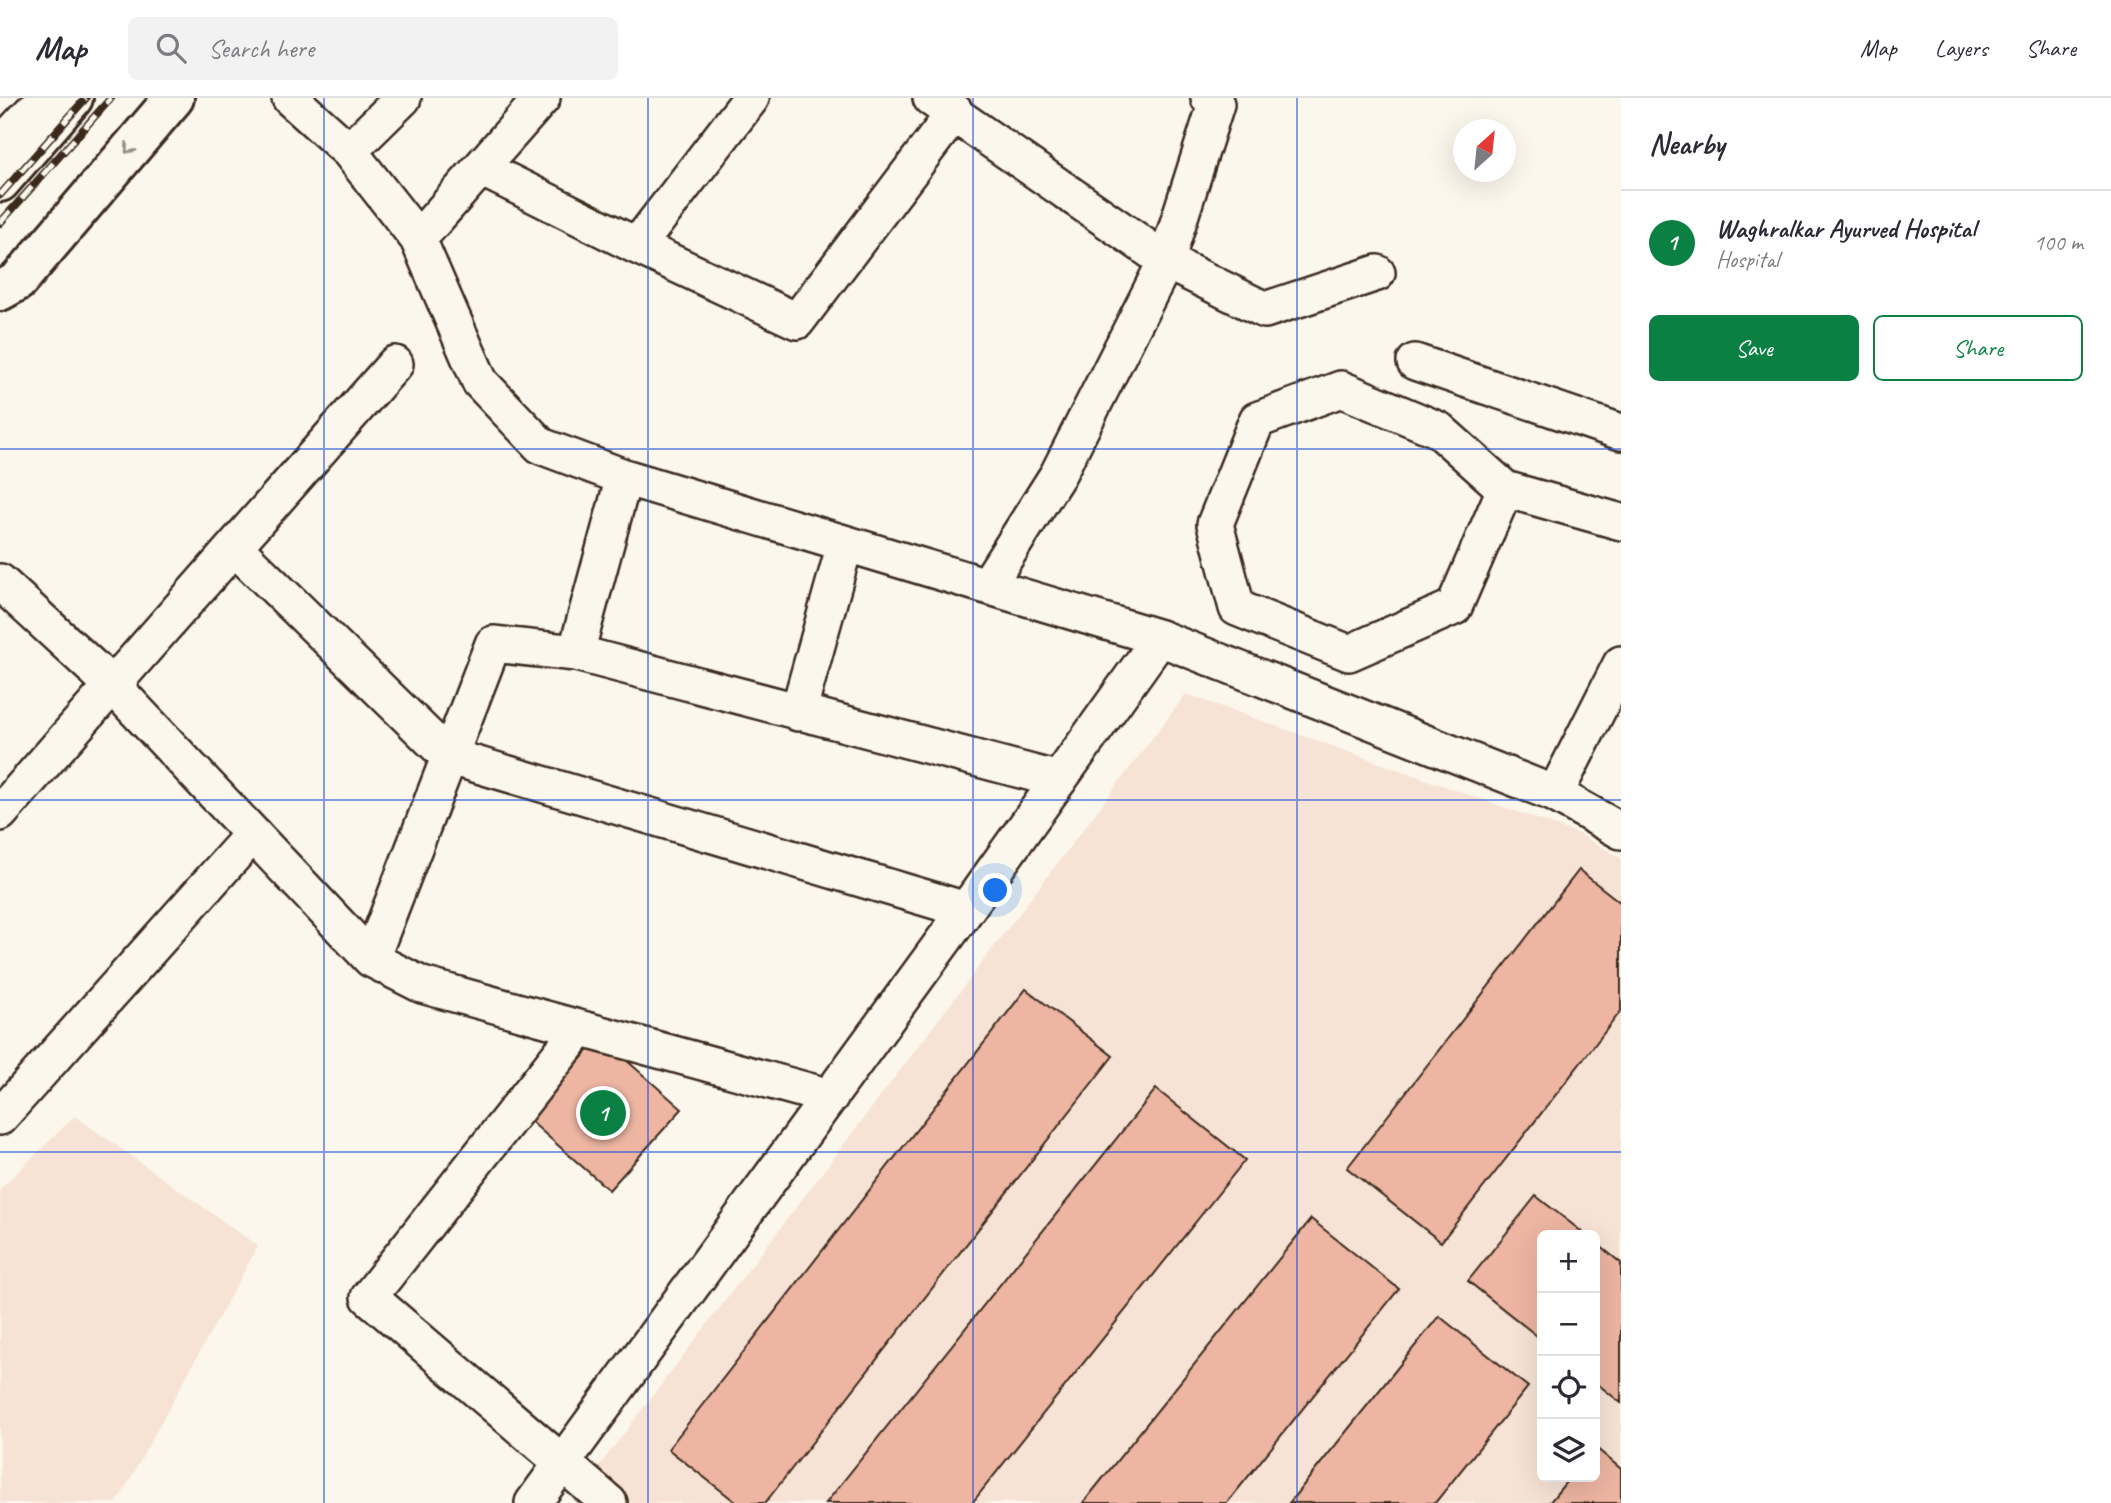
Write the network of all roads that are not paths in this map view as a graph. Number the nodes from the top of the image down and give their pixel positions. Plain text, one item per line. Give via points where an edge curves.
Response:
1 (45, 98) edge
2 (73, 98) edge
3 (174, 98) edge
4 (290, 98) edge
5 (403, 98) edge
6 (542, 98) edge
7 (751, 98) edge
8 (1223, 100) edge
9 (943, 105) edge
10 (0, 146) edge
11 (349, 151) junction
12 (481, 168) junction
13 (0, 181) edge
14 (418, 239) junction
15 (637, 246) junction
16 (1166, 261) junction
17 (1377, 273) dead end
18 (6, 291) edge
19 (1415, 362) dead end
20 (395, 364) dead end
21 (1621, 432) edge
22 (624, 477) junction
23 (1505, 489) junction
24 (1621, 522) edge
25 (845, 544) junction
26 (234, 547) junction
27 (0, 582) edge
28 (987, 586) junction
29 (1277, 624) junction
30 (1160, 638) junction
31 (576, 653) junction
32 (1621, 664) edge
33 (1258, 677) junction
34 (114, 687) junction
35 (798, 713) junction
36 (448, 756) junction
37 (1059, 780) junction
38 (1555, 794) junction
39 (0, 813) edge
40 (1621, 831) edge
41 (253, 834) junction
42 (966, 911) junction
43 (371, 959) junction
44 (580, 1029) junction
45 (830, 1097) junction
46 (6, 1098) edge
47 (562, 1464) junction
48 (533, 1503) edge
49 (609, 1503) edge

1 - 10 street
2 - 13 highway
3 -> 18 highway
4 - 11 street
5 - 11 street
6 - 12 street
7 - 15 street
8 - 16 street
9 - 15 street via 797,321
9 - 16 street
11 - 14 street
12 - 14 street
12 - 15 street
14 - 22 street via 480,382 541,446
16 - 17 street via 1265,310
16 - 28 street via 1058,474
19 - 21 street
20 - 26 street
22 - 25 street
22 - 31 street
23 - 24 street
23 - 29 street via 1454,607 1349,653
23 - 29 street via 1439,430 1341,389 1257,420 1215,524 1237,608
25 - 28 street
25 - 35 street
26 - 34 street
26 - 36 street
27 - 34 street
28 - 30 street
29 - 33 street
30 - 33 street
30 - 37 street
31 - 35 street
31 - 36 street via 493,644
32 - 38 street
33 - 38 street
34 - 39 street
34 - 41 street
35 - 37 street
36 - 42 street
36 - 43 street
37 - 42 street
38 - 40 street
41 - 43 street
41 - 46 street
42 - 45 street
43 - 44 street via 422,985
44 - 45 street
44 - 47 street via 369,1297
45 - 47 street
47 - 48 street
47 - 49 street

